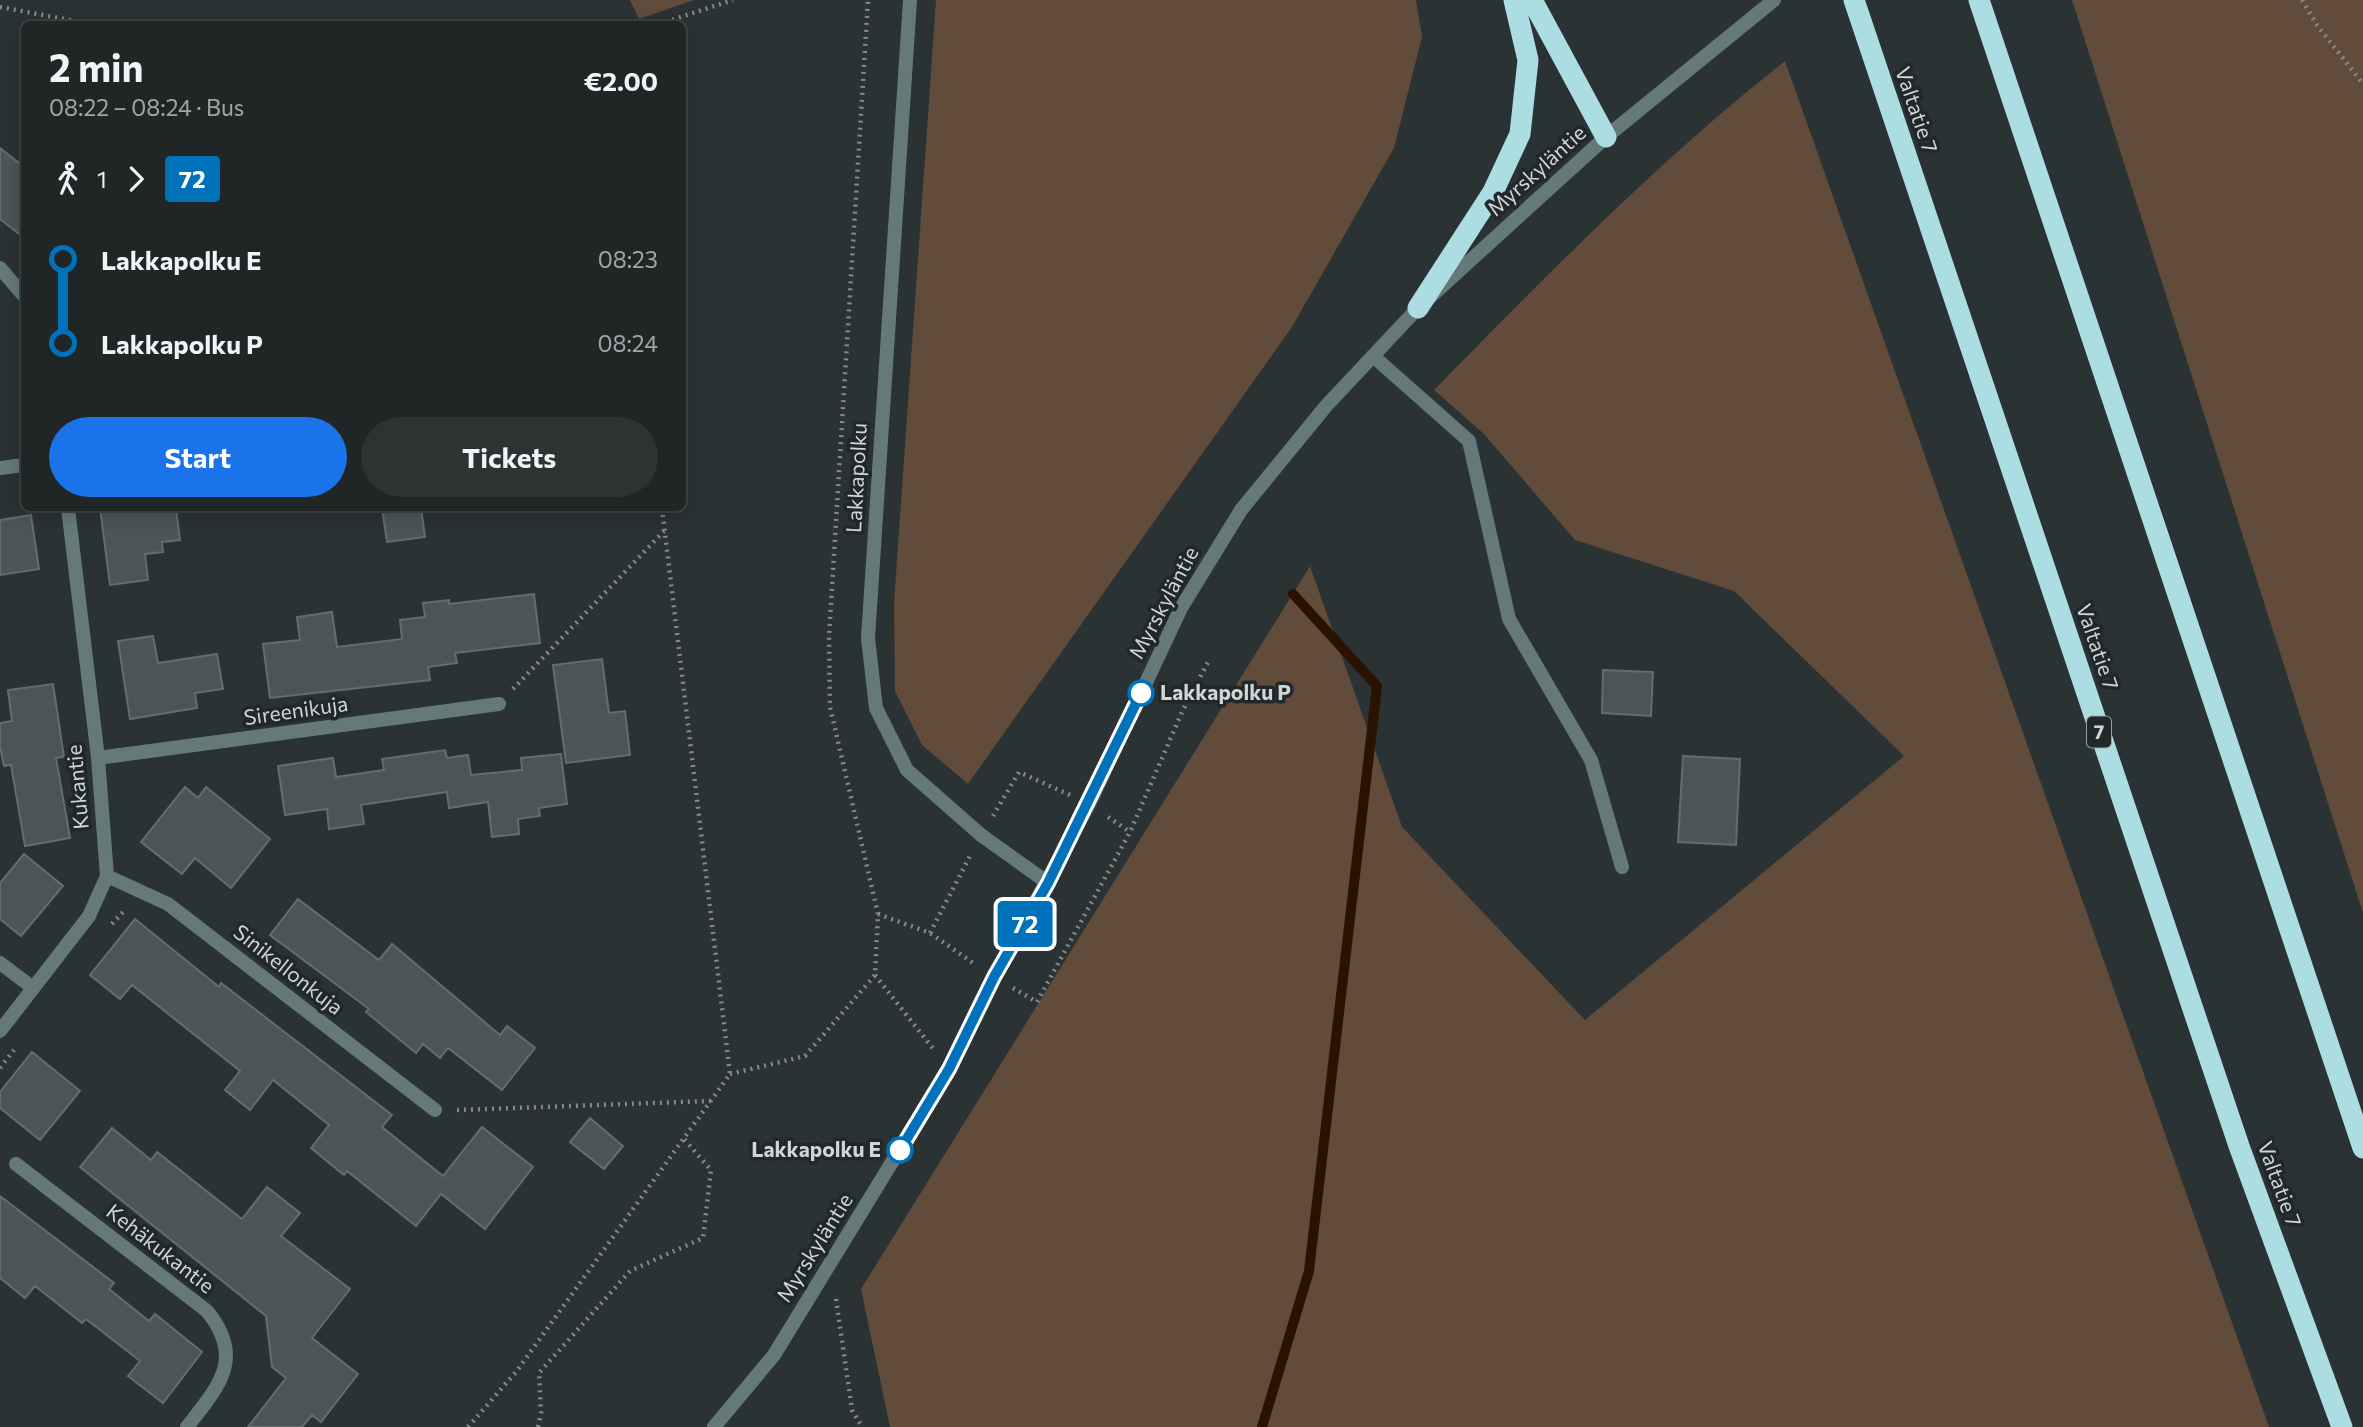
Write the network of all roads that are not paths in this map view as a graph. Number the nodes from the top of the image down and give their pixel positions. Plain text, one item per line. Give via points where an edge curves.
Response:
1 (910, 0) edge
2 (1514, 0) edge
3 (1532, 0) edge
4 (1774, 0) edge
5 (1854, 0) edge
6 (1979, 0) edge
7 (1606, 137) junction
8 (0, 268) edge
9 (21, 292) edge
10 (1418, 308) junction
11 (1373, 356) junction
12 (21, 465) edge
13 (0, 468) edge
14 (68, 511) edge
15 (499, 704) road end
16 (98, 758) junction
17 (1622, 867) dead end
18 (107, 876) junction
19 (1048, 883) junction
20 (0, 962) edge
21 (32, 988) junction
22 (0, 1031) edge
23 (435, 1111) road end
24 (2363, 1148) edge
25 (16, 1164) dead end
26 (187, 1427) edge
27 (714, 1427) edge
28 (2342, 1427) edge

1 - 19 street, Lakkapolku via 868,638 876,708 907,770 981,835
2 - 10 highway via 1528,60 1520,134 1493,192
3 - 7 highway
4 - 7 street, Myrskyläntie
5 - 28 highway, Valtatie 7 / 7 via 2239,1146
6 - 24 highway
7 - 10 street, Myrskyläntie
8 - 9 street
10 - 11 street, Myrskyläntie
11 - 17 street via 1469,441 1509,619 1591,760
11 - 19 street, Myrskyläntie via 1241,510 1181,608
12 - 13 street
14 - 16 street, Kukantie
15 - 16 street, Sireenikuja
16 - 18 street, Kukantie
18 - 21 street, Kukantie via 89,916
18 - 23 street, Sinikellonkuja via 168,904
19 - 27 street, Myrskyläntie via 994,977 949,1069 831,1264 774,1354
20 - 21 street
21 - 22 street, Kukantie
25 - 26 street, Kehäkukantie via 207,1311 219,1326 228,1363 222,1382

